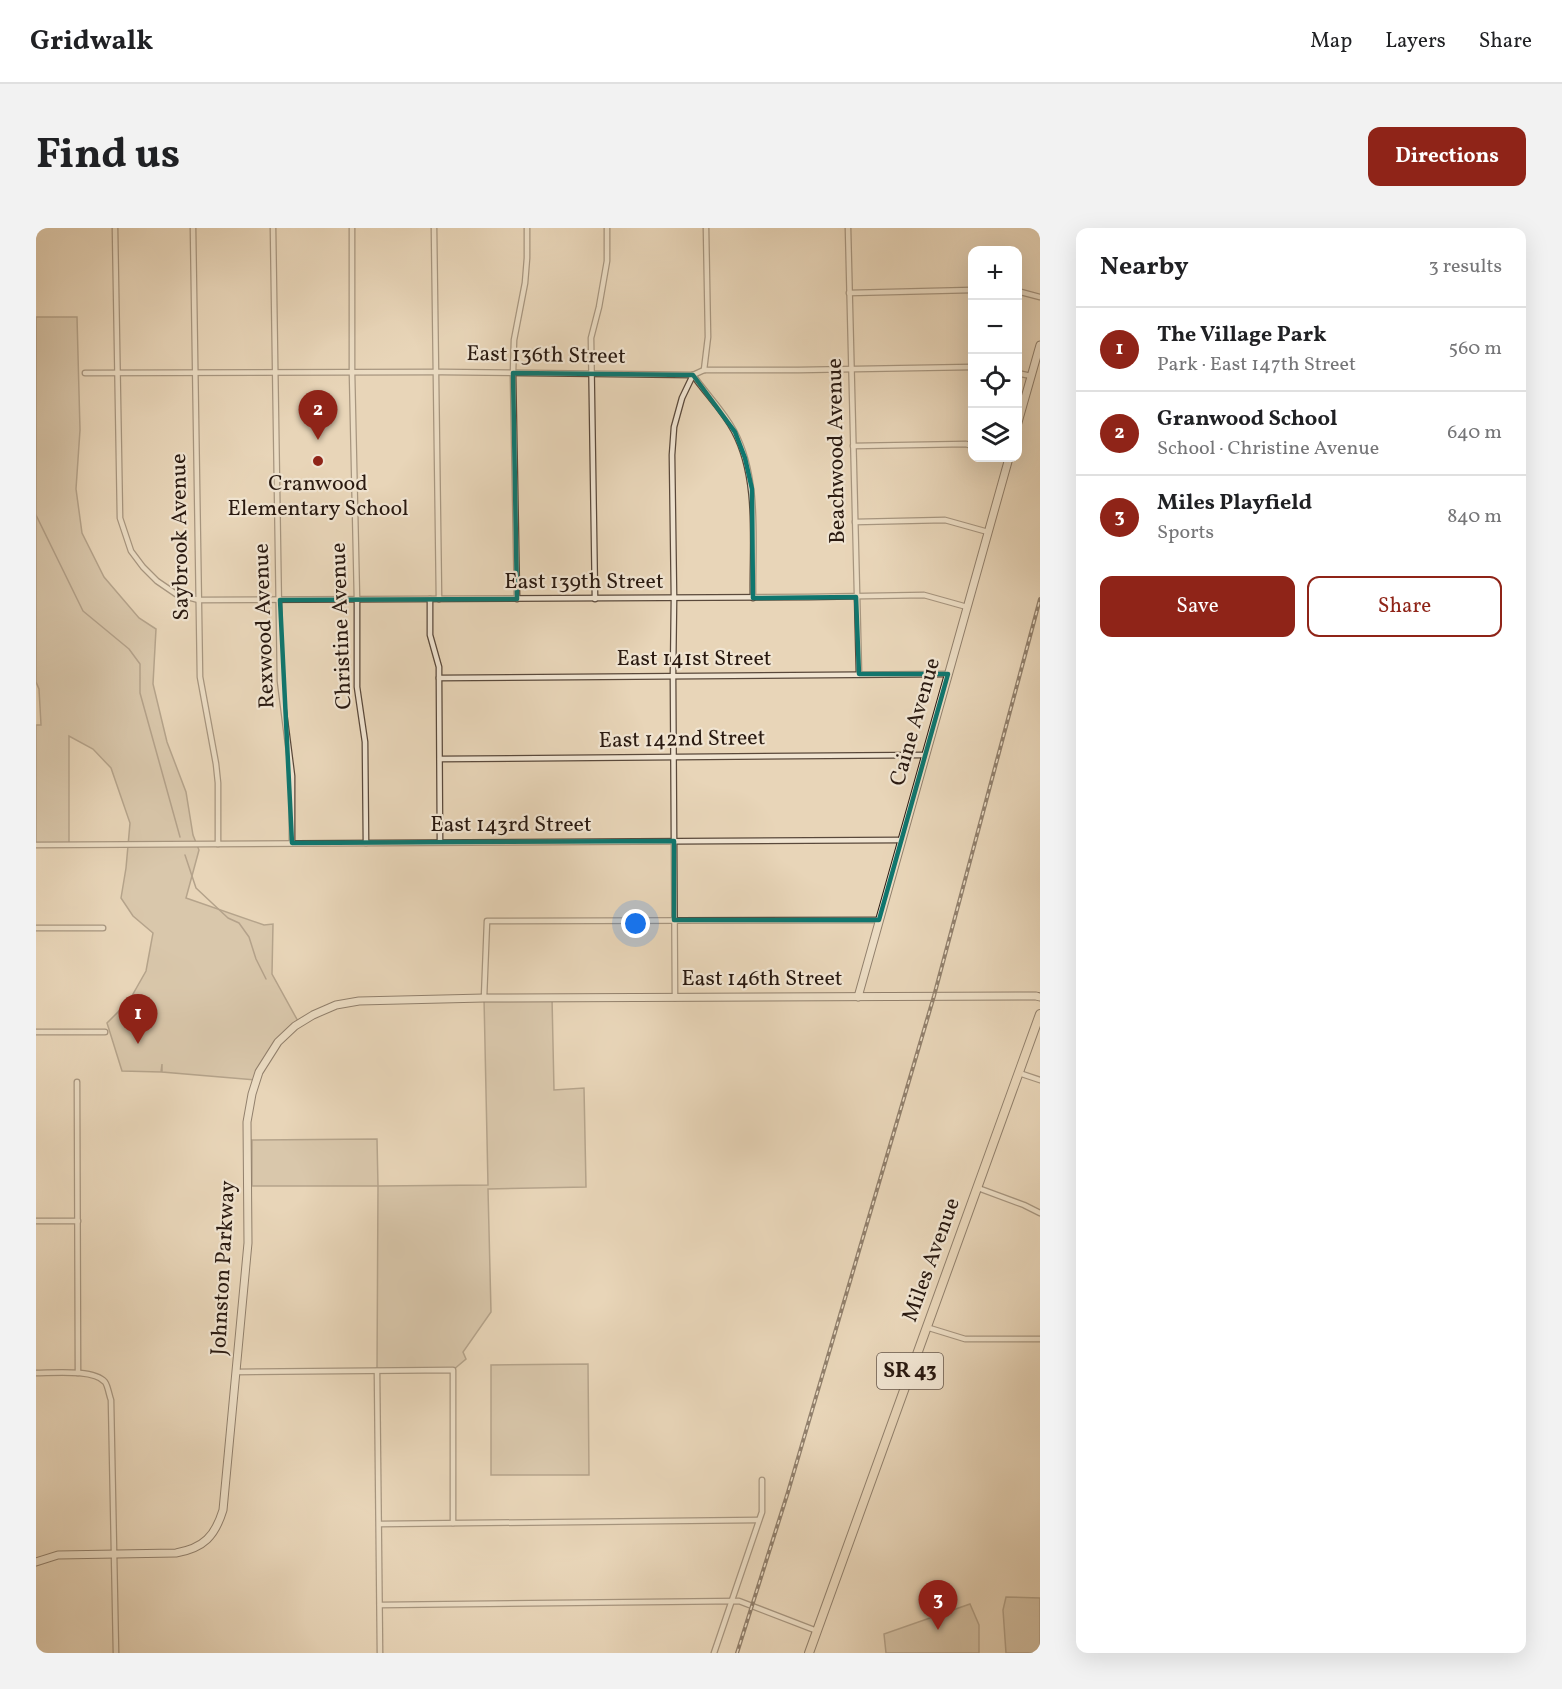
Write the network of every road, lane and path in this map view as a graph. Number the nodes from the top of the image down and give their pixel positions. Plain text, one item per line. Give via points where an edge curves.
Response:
1 (115, 228) edge
2 (193, 228) edge
3 (273, 228) edge
4 (352, 228) edge
5 (434, 228) edge
6 (527, 228) edge
7 (607, 228) edge
8 (706, 228) edge
9 (848, 228) edge
10 (968, 290) edge
11 (1022, 292) edge
12 (849, 293) junction
13 (1040, 297) edge
14 (1040, 345) edge
15 (968, 367) edge
16 (852, 369) junction
17 (704, 370) junction
18 (275, 372) junction
19 (352, 372) junction
20 (435, 372) junction
21 (85, 373) dead end
22 (118, 373) junction
23 (195, 373) junction
24 (513, 373) junction
25 (591, 373) junction
26 (1022, 374) edge
27 (693, 375) junction
28 (1031, 376) junction
29 (1022, 408) edge
30 (968, 445) edge
31 (853, 446) junction
32 (1008, 462) edge
33 (855, 522) junction
34 (988, 532) junction
35 (856, 597) junction
36 (674, 598) junction
37 (753, 598) junction
38 (430, 599) junction
39 (440, 599) junction
40 (517, 599) junction
41 (595, 599) junction
42 (199, 600) junction
43 (280, 600) junction
44 (357, 600) junction
45 (967, 607) junction
46 (859, 674) junction
47 (948, 674) junction
48 (673, 675) junction
49 (439, 678) junction
50 (926, 755) junction
51 (674, 757) junction
52 (440, 759) junction
53 (902, 840) junction
54 (674, 841) junction
55 (440, 842) junction
56 (292, 843) junction
57 (366, 843) junction
58 (218, 844) junction
59 (36, 845) edge
60 (674, 920) junction
61 (879, 920) junction
62 (36, 928) edge
63 (103, 928) dead end
64 (858, 997) junction
65 (1040, 997) edge
66 (484, 998) junction
67 (675, 998) junction
68 (1040, 1014) edge
69 (36, 1032) edge
70 (105, 1032) dead end
71 (1019, 1072) junction
72 (1040, 1080) edge
73 (77, 1083) dead end
74 (978, 1188) junction
75 (1040, 1213) edge
76 (36, 1221) edge
77 (78, 1221) junction
78 (926, 1327) junction
79 (1040, 1339) edge
80 (377, 1371) junction
81 (237, 1372) junction
82 (36, 1373) edge
83 (78, 1373) junction
84 (762, 1480) dead end
85 (758, 1520) junction
86 (453, 1523) junction
87 (380, 1524) junction
88 (114, 1554) junction
89 (36, 1562) edge
90 (731, 1600) junction
91 (380, 1605) junction
92 (817, 1631) junction
93 (116, 1653) edge
94 (380, 1653) edge
95 (714, 1653) edge
96 (809, 1653) edge

1 - 22 street, East 139th Street
2 - 23 street, Saybrook Avenue
3 - 18 street, Rexwood Avenue
4 - 19 street, Christine Avenue
5 - 20 street
6 - 24 street via 525,283 514,340
7 - 25 street via 607,261 591,338
8 - 17 street via 708,337
9 - 12 street, Beachwood Avenue
10 - 12 street
11 - 13 street
12 - 16 street, Beachwood Avenue
14 - 28 street
15 - 16 street, East 136th Street
16 - 17 street, East 136th Street
16 - 31 street, Beachwood Avenue
17 - 27 street, East 136th Street
18 - 19 street, East 136th Street
18 - 23 street, East 136th Street
18 - 43 street, Rexwood Avenue
19 - 20 street, East 136th Street
19 - 44 street, Christine Avenue
20 - 24 street, East 136th Street
20 - 39 street
21 - 22 street, East 136th Street
22 - 23 street, East 136th Street
22 - 42 street, East 139th Street via 120,518 131,551 157,581 176,594
23 - 42 street, Saybrook Avenue
24 - 25 street, East 136th Street
24 - 40 street
25 - 27 street, East 136th Street
25 - 41 street
26 - 28 street
27 - 36 street via 674,427
27 - 37 street via 735,432 745,458 752,489
28 - 29 street
30 - 31 street
31 - 33 street, Beachwood Avenue
32 - 34 street, Caine Avenue
33 - 34 street via 945,519
33 - 35 street, Beachwood Avenue
34 - 45 street, Caine Avenue
35 - 37 street, East 139th Street
35 - 45 street, East 139th Street via 924,596
35 - 46 street, Beachwood Avenue
36 - 37 street, East 139th Street
36 - 41 street, East 139th Street
36 - 48 street
38 - 39 street, East 139th Street
38 - 44 street, East 139th Street
38 - 49 street via 430,635
39 - 40 street, East 139th Street
40 - 41 street, East 139th Street
42 - 43 street, East 139th Street
42 - 58 street, Saybrook Avenue via 200,678 216,764
43 - 44 street, East 139th Street
43 - 56 street, Rexwood Avenue via 280,681 292,776
44 - 57 street, Christine Avenue via 357,687 365,755
45 - 47 street, Caine Avenue
46 - 47 street, East 141st Street
46 - 48 street, East 141st Street
47 - 50 street, Caine Avenue
48 - 49 street, East 141st Street
48 - 51 street
49 - 52 street
50 - 51 street, East 142nd Street
50 - 53 street, Caine Avenue
51 - 52 street, East 142nd Street
51 - 54 street
52 - 55 street
53 - 54 street, East 143rd Street
53 - 61 street, Caine Avenue
54 - 55 street, East 143rd Street
54 - 60 street
55 - 57 street, East 143rd Street
56 - 57 street, East 143rd Street
56 - 58 street, East 143rd Street
58 - 59 street, East 143rd Street
60 - 61 street
60 - 66 street via 487,921
60 - 67 street
61 - 64 street, Caine Avenue
62 - 63 street
64 - 65 street, East 146th Street
64 - 67 street, East 146th Street
66 - 67 street, East 146th Street
66 - 81 street, Johnston Parkway via 336,1005 295,1026 266,1059 252,1094 247,1122 248,1243
68 - 71 main road, Miles Avenue / SR 43
69 - 70 street
71 - 72 street
71 - 74 main road, Miles Avenue / SR 43
73 - 77 street
74 - 75 street
74 - 78 main road, Miles Avenue / SR 43
76 - 77 street
77 - 83 street
78 - 79 street via 965,1339
78 - 92 main road, Miles Avenue / SR 43
80 - 81 street
80 - 86 street via 453,1371
80 - 87 street
81 - 88 street, Johnston Parkway via 223,1510 212,1536 188,1551
82 - 83 street
83 - 88 street via 94,1375 106,1383 111,1400
84 - 85 street via 762,1512
85 - 86 street
85 - 90 street
86 - 87 street
87 - 91 street
88 - 89 street, Johnston Parkway via 58,1555
88 - 93 street
90 - 91 street
90 - 92 street via 740,1600
90 - 95 street
91 - 94 street
92 - 96 main road, Miles Avenue / SR 43

